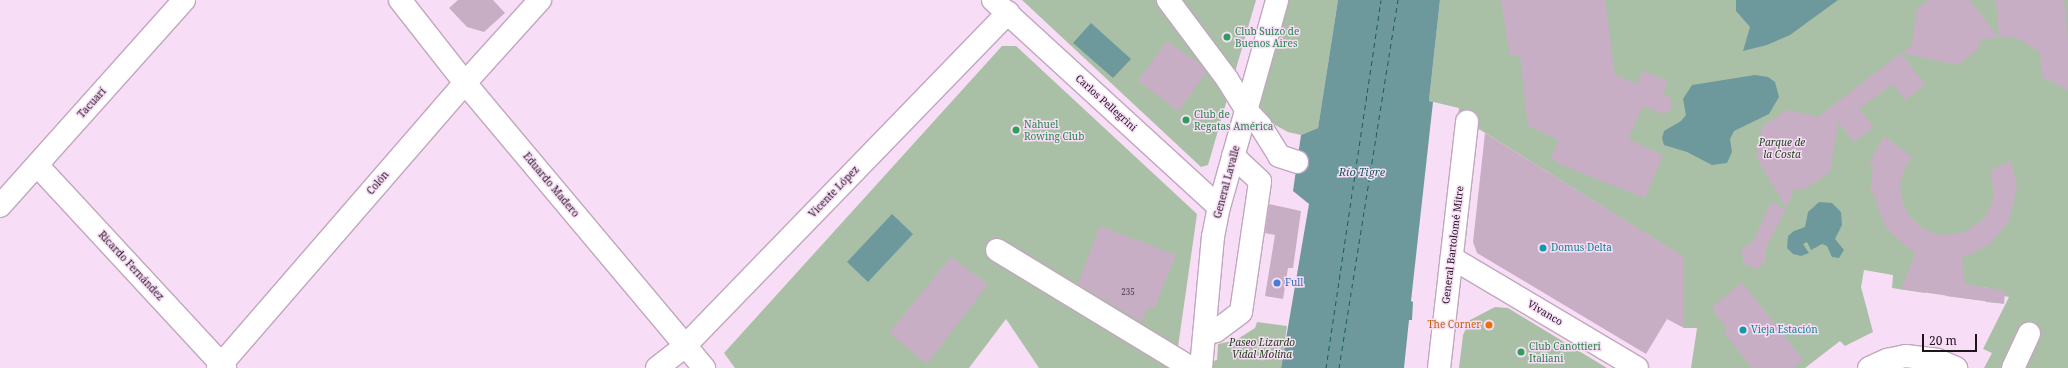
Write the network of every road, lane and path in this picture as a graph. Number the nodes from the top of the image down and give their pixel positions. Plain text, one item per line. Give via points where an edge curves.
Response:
1 (184, 0) edge
2 (400, 0) edge
3 (540, 0) edge
4 (1168, 0) edge
5 (1277, 0) edge
6 (1001, 6) edge
7 (465, 82) junction
8 (1246, 110) junction
9 (1467, 122) dead end
10 (1233, 156) junction
11 (1297, 162) dead end
12 (37, 165) junction
13 (0, 206) edge
14 (1219, 207) junction
15 (997, 250) dead end
16 (1452, 258) junction
17 (2029, 333) dead end
18 (1204, 334) junction
19 (686, 345) junction
20 (221, 367) edge
21 (657, 368) edge
22 (704, 368) edge
23 (1191, 368) edge
24 (1201, 368) edge
25 (1439, 368) edge
26 (1637, 368) edge
27 (1869, 368) edge
28 (1956, 368) edge
29 (2013, 368) edge

1 - 12 street, Tacuarí
2 - 7 street, Eduardo Madero
3 - 7 street, Colón
4 - 8 street via 1227,79
5 - 8 street, General Lavalle
6 - 14 street, Carlos Pellegrini
6 - 19 street, Vicente López
7 - 19 street, Eduardo Madero
7 - 20 street, Colón
8 - 10 street, General Lavalle
8 - 11 street via 1260,125 1279,156
9 - 16 street, General Bartolomé Mitre
10 - 14 street, General Lavalle
10 - 18 street via 1260,181 1241,312 1216,331
12 - 13 street, Tacuarí
12 - 20 street, Ricardo Fernández
14 - 18 street, General Lavalle via 1213,237
15 - 23 street
16 - 25 street, General Bartolomé Mitre
16 - 26 street, Vivanco
17 - 29 street
18 - 24 street, General Lavalle
19 - 21 street, Vicente López
19 - 22 street, Eduardo Madero
27 - 28 street via 1887,360 1906,356 1933,358

